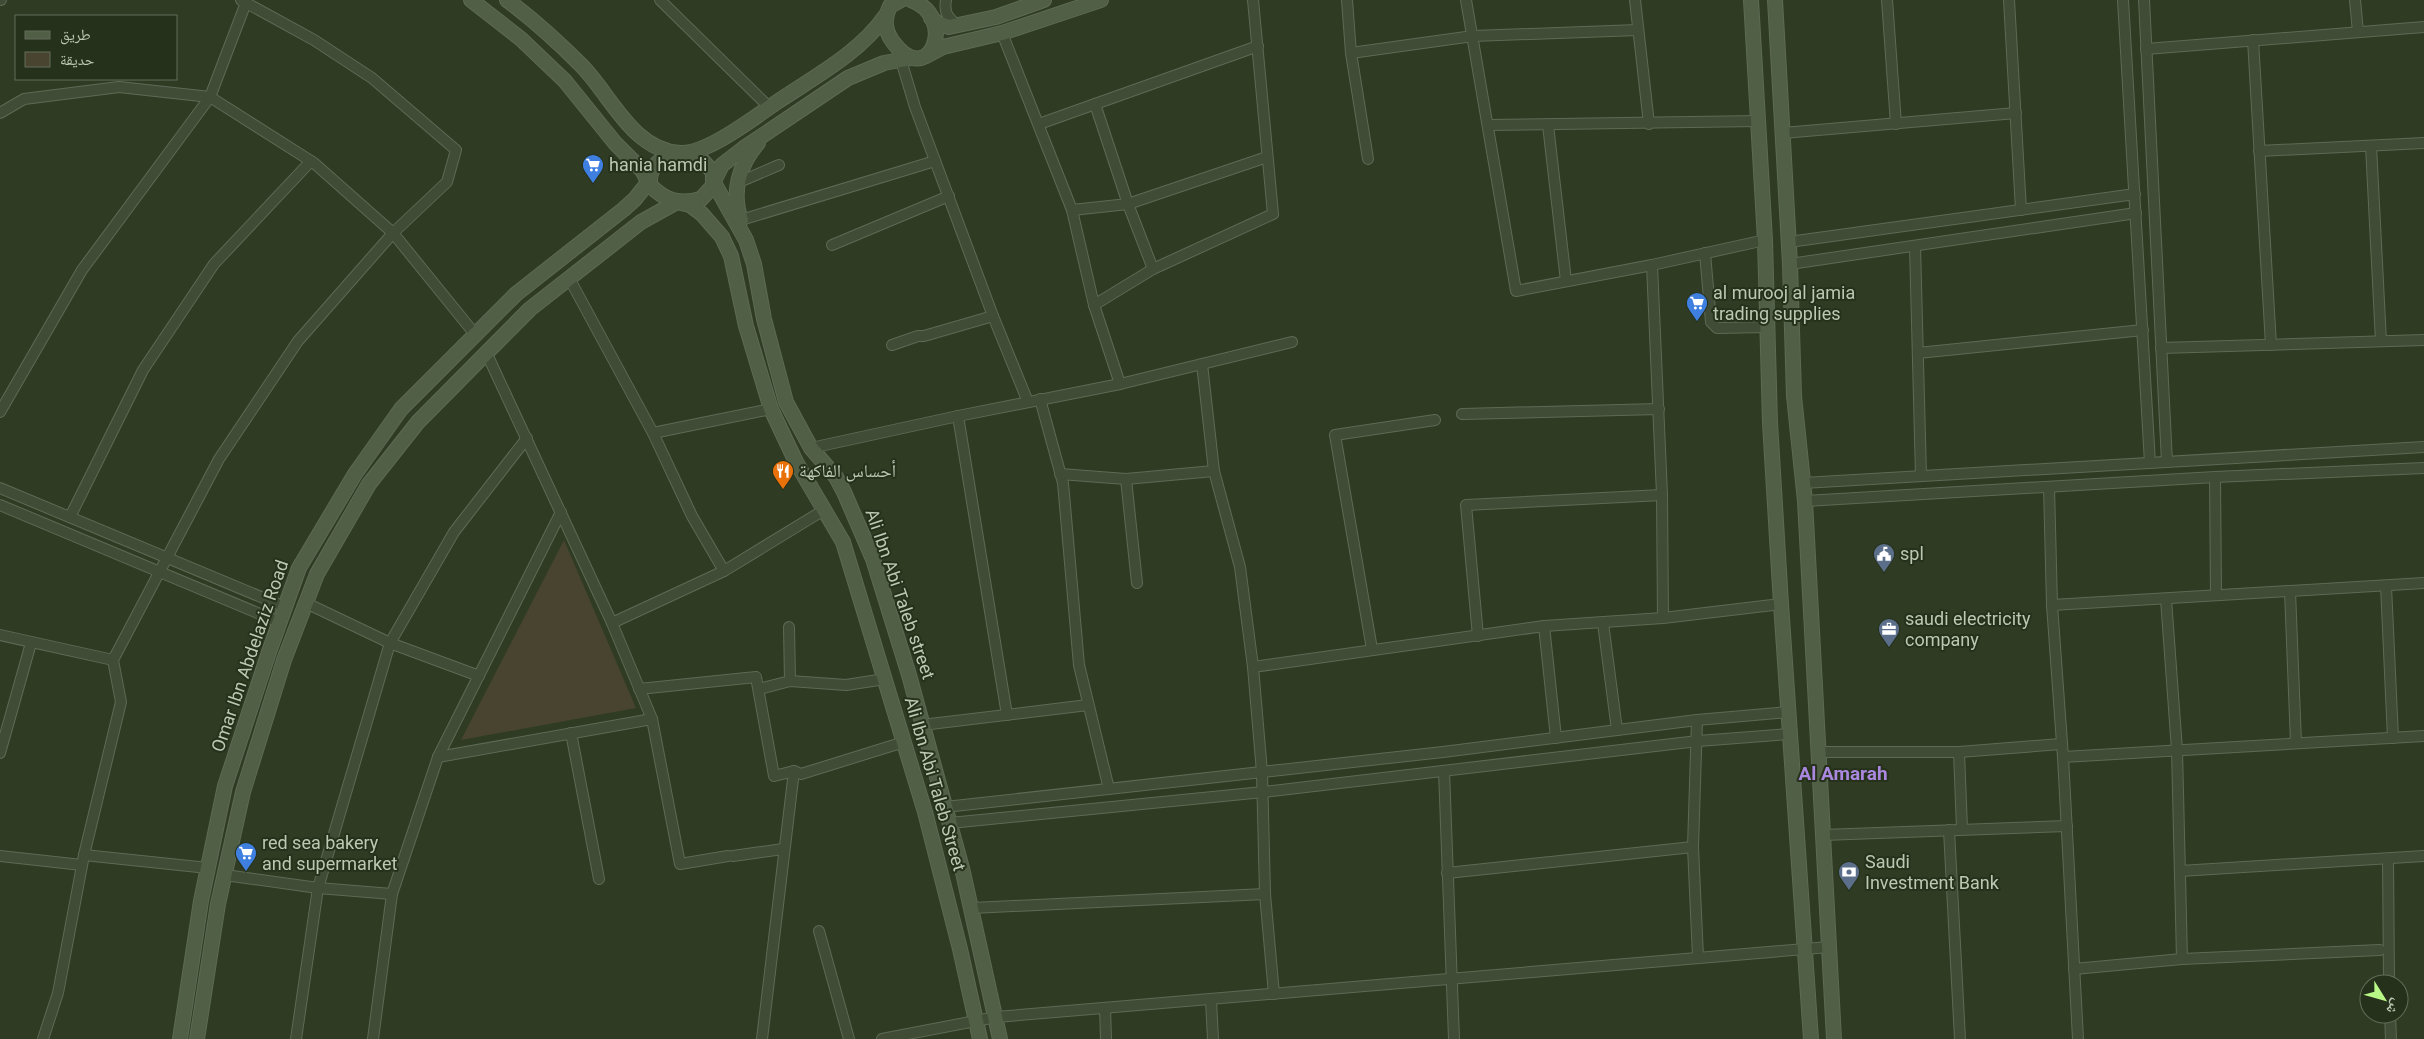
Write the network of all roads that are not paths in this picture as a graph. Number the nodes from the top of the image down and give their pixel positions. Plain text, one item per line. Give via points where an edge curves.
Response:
1 (470, 0) edge
2 (507, 0) edge
3 (660, 0) edge
4 (881, 0) edge
5 (902, 0) edge
6 (911, 0) edge
7 (946, 0) edge
8 (1044, 0) edge
9 (1100, 0) edge
10 (1253, 0) edge
11 (1347, 0) edge
12 (1466, 0) edge
13 (1635, 0) edge
14 (1751, 0) edge
15 (1775, 0) edge
16 (1887, 0) edge
17 (2009, 0) edge
18 (2124, 0) edge
19 (2144, 0) edge
20 (2355, 0) edge
21 (245, 1) edge
22 (886, 15) junction
23 (931, 18) junction
24 (957, 25) junction
25 (2424, 27) edge
26 (1638, 30) junction
27 (2358, 32) junction
28 (1002, 33) junction
29 (1473, 36) junction
30 (2253, 40) junction
31 (1258, 46) junction
32 (2146, 49) junction
33 (1351, 53) junction
34 (926, 56) junction
35 (904, 58) junction
36 (210, 97) junction
37 (1096, 104) junction
38 (769, 107) junction
39 (0, 113) edge
40 (2016, 114) junction
41 (1758, 121) junction
42 (1039, 124) junction
43 (1548, 124) junction
44 (1649, 124) junction
45 (1896, 124) junction
46 (1488, 125) junction
47 (769, 131) junction
48 (1783, 133) junction
49 (2424, 144) edge
50 (2371, 146) junction
51 (2259, 151) junction
52 (682, 154) junction
53 (1267, 156) junction
54 (1368, 159) dead end
55 (311, 161) junction
56 (935, 161) junction
57 (779, 165) dead end
58 (714, 181) junction
59 (650, 182) junction
60 (737, 183) junction
61 (2135, 194) junction
62 (948, 196) junction
63 (677, 202) junction
64 (1128, 204) junction
65 (1072, 210) junction
66 (2021, 210) junction
67 (2136, 213) junction
68 (741, 220) junction
69 (393, 232) junction
70 (746, 240) junction
71 (1765, 240) junction
72 (1789, 242) junction
73 (832, 245) dead end
74 (1915, 246) junction
75 (1705, 253) junction
76 (1790, 264) junction
77 (1652, 265) junction
78 (1153, 269) junction
79 (569, 278) junction
80 (1566, 282) junction
81 (1094, 305) junction
82 (993, 316) junction
83 (1767, 327) junction
84 (2143, 330) junction
85 (474, 333) junction
86 (2424, 340) edge
87 (2381, 341) junction
88 (1292, 342) dead end
89 (892, 345) dead end
90 (2271, 345) junction
91 (2162, 348) junction
92 (486, 352) junction
93 (1918, 353) junction
94 (1202, 364) junction
95 (1120, 384) junction
96 (1040, 400) junction
97 (1028, 402) junction
98 (770, 409) junction
99 (1658, 409) junction
100 (0, 412) edge
101 (1462, 414) dead end
102 (958, 416) junction
103 (1435, 420) dead end
104 (653, 433) junction
105 (527, 438) junction
106 (2424, 447) edge
107 (811, 448) junction
108 (2167, 462) junction
109 (2150, 463) junction
110 (2424, 468) edge
111 (1214, 471) junction
112 (1060, 474) junction
113 (1921, 476) junction
114 (2215, 477) junction
115 (1126, 479) junction
116 (1803, 483) junction
117 (2049, 487) junction
118 (0, 488) edge
119 (1662, 495) junction
120 (1804, 501) junction
121 (0, 505) edge
122 (824, 510) junction
123 (561, 512) junction
124 (70, 517) junction
125 (168, 558) junction
126 (724, 571) junction
127 (160, 572) junction
128 (1137, 583) dead end
129 (2424, 583) edge
130 (2386, 586) junction
131 (2290, 591) junction
132 (2216, 594) junction
133 (2166, 598) junction
134 (306, 603) junction
135 (1781, 604) junction
136 (2052, 605) junction
137 (284, 607) junction
138 (1663, 618) junction
139 (279, 622) junction
140 (612, 623) junction
141 (1603, 623) junction
142 (1544, 626) junction
143 (789, 627) dead end
144 (0, 636) edge
145 (1478, 636) junction
146 (31, 643) junction
147 (390, 643) junction
148 (1372, 649) junction
149 (113, 660) junction
150 (1252, 668) junction
151 (479, 676) junction
152 (885, 678) junction
153 (790, 681) junction
154 (639, 689) junction
155 (759, 689) junction
156 (1088, 705) junction
157 (1788, 712) junction
158 (1006, 715) junction
159 (652, 719) junction
160 (1697, 720) junction
161 (922, 725) junction
162 (1617, 730) junction
163 (571, 733) junction
164 (1789, 734) junction
165 (2424, 736) edge
166 (1556, 738) junction
167 (2393, 738) junction
168 (1698, 741) junction
169 (904, 742) junction
170 (2296, 743) junction
171 (2061, 744) junction
172 (2177, 750) junction
173 (1818, 752) junction
174 (1959, 752) junction
175 (0, 753) edge
176 (2063, 756) junction
177 (438, 757) junction
178 (794, 771) junction
179 (1444, 771) junction
180 (1262, 772) junction
181 (1109, 789) junction
182 (1263, 792) junction
183 (945, 807) junction
184 (950, 824) junction
185 (2066, 826) junction
186 (1962, 829) junction
187 (1949, 830) junction
188 (1823, 835) junction
189 (1693, 847) junction
190 (783, 849) junction
191 (0, 856) edge
192 (2424, 856) edge
193 (2388, 858) junction
194 (83, 860) junction
195 (208, 868) junction
196 (2180, 872) junction
197 (1447, 873) junction
198 (225, 875) junction
199 (599, 879) dead end
200 (318, 888) junction
201 (392, 894) junction
202 (1265, 894) junction
203 (972, 908) junction
204 (819, 930) dead end
205 (1829, 947) junction
206 (1806, 949) junction
207 (2380, 950) dead end
208 (1698, 957) junction
209 (2182, 959) junction
210 (2074, 969) junction
211 (2389, 974) edge
212 (1452, 979) junction
213 (1274, 994) junction
214 (1211, 1000) junction
215 (1104, 1008) junction
216 (996, 1017) junction
217 (976, 1020) junction
218 (2390, 1024) edge
219 (43, 1039) edge
220 (180, 1039) edge
221 (197, 1039) edge
222 (296, 1039) edge
223 (373, 1039) edge
224 (762, 1039) edge
225 (849, 1039) edge
226 (882, 1039) edge
227 (980, 1039) edge
228 (1000, 1039) edge
229 (1106, 1039) edge
230 (1213, 1039) edge
231 (1454, 1039) edge
232 (1812, 1039) edge
233 (1834, 1039) edge
234 (1960, 1039) edge
235 (2078, 1039) edge
236 (2390, 1039) edge

1 - 59 main road via 521,39 565,81
2 - 52 main road via 583,66 647,142 656,148
3 - 38 street
4 - 22 street
5 - 22 main road via 890,6
6 - 23 main road via 923,7
7 - 24 street via 945,11
8 - 24 main road via 996,17
9 - 28 main road
10 - 31 street
11 - 33 street
12 - 29 street
13 - 26 street
14 - 41 main road
15 - 48 main road
16 - 45 street
17 - 40 street
18 - 61 street
19 - 32 street
20 - 27 street
21 - 36 street
21 - 69 street via 372,78 456,150 447,182
22 - 35 main road via 890,38
22 - 38 main road via 853,50
23 - 24 main road via 939,24
23 - 34 main road via 937,40
25 - 27 street
26 - 29 street
26 - 44 street
27 - 30 street
28 - 34 main road via 943,47
28 - 42 street
29 - 33 street
29 - 46 street
30 - 32 street
30 - 51 street
31 - 37 street
31 - 53 street
32 - 91 street
33 - 54 street
34 - 35 main road
35 - 47 main road via 848,78
35 - 56 street via 915,107
36 - 39 street via 119,86 24,99
36 - 55 street
36 - 100 street via 82,270
37 - 42 street
37 - 64 street
38 - 52 main road via 719,141
40 - 45 street
40 - 66 street
41 - 44 street
41 - 71 main road
42 - 65 street
43 - 44 street
43 - 46 street
43 - 80 street
45 - 48 street
46 - 80 street via 1516,291
47 - 58 main road via 722,165
47 - 60 main road via 749,155
48 - 72 main road
49 - 50 street
50 - 51 street
50 - 87 street
51 - 90 street
52 - 58 main road via 701,159 713,172
52 - 59 main road via 670,155 657,162 651,171
53 - 64 street
53 - 78 street via 1273,214
55 - 69 street
55 - 124 street via 214,264 143,370
56 - 62 street
56 - 68 street
57 - 60 street
58 - 63 main road via 708,193 700,199
58 - 70 main road, Ali Ibn Abi Taleb street
59 - 63 main road via 665,198
59 - 85 main road, Omar Ibn Abdelaziz Road via 624,209 516,294
60 - 68 main road via 737,208
61 - 66 street
61 - 67 street
62 - 73 street
62 - 82 street
63 - 79 main road, Omar Ibn Abdelaziz Road via 641,222
63 - 98 main road, Ali Ibn Abi Taleb Street via 690,205 714,226 731,256 746,326
64 - 65 street
64 - 78 street
65 - 81 street
66 - 72 street
67 - 74 street
67 - 84 street
68 - 70 main road
69 - 85 street
69 - 125 street via 298,341 219,459
70 - 107 main road, Ali Ibn Abi Taleb street via 786,402
71 - 75 street
71 - 83 main road
72 - 76 main road
74 - 76 street
74 - 93 street
75 - 77 street
75 - 83 street via 1712,322 1718,328
76 - 116 main road via 1794,396
77 - 80 street
77 - 99 street
78 - 81 street
79 - 92 main road, Omar Ibn Abdelaziz Road via 530,309
79 - 104 street
81 - 95 street
82 - 89 street
82 - 97 street
83 - 135 main road
84 - 93 street
84 - 109 street
85 - 137 main road, Omar Ibn Abdelaziz Road via 401,408 355,474 299,568
86 - 87 street
87 - 90 street
88 - 94 street
90 - 91 street
91 - 108 street
92 - 105 street
92 - 134 main road, Omar Ibn Abdelaziz Road via 418,422 369,484 317,574
93 - 113 street
94 - 95 street
94 - 111 street
95 - 96 street
96 - 97 street
96 - 112 street
97 - 102 street
98 - 104 street
98 - 122 main road, Ali Ibn Abi Taleb Street
99 - 101 street
99 - 119 street
102 - 107 street
102 - 158 street
103 - 148 street via 1336,435
104 - 126 street via 692,516
105 - 123 street
105 - 147 street via 454,532
106 - 108 street
107 - 161 main road, Ali Ibn Abi Taleb street via 836,477 860,525
108 - 109 street
109 - 113 street
110 - 114 street
111 - 115 street
111 - 150 street via 1240,567
112 - 115 street
112 - 156 street via 1079,665
113 - 116 street
114 - 117 street
114 - 132 street
115 - 128 street
116 - 120 main road
117 - 120 street
117 - 136 street
118 - 124 street
119 - 138 street
119 - 145 street via 1466,505
120 - 173 main road
121 - 127 street
122 - 126 street
122 - 152 main road, Ali Ibn Abi Taleb Street via 843,542
123 - 140 street
123 - 151 street
124 - 125 street
125 - 127 street
125 - 137 street
126 - 140 street
127 - 139 street
127 - 149 street
129 - 130 street
130 - 131 street
130 - 167 street
131 - 132 street
131 - 170 street
132 - 133 street
133 - 136 street
133 - 172 street
134 - 147 street
134 - 198 main road, Omar Ibn Abdelaziz Road via 284,660 243,792
135 - 138 street
135 - 157 main road
136 - 171 street
137 - 139 main road, Omar Ibn Abdelaziz Road
138 - 141 street
139 - 195 main road, Omar Ibn Abdelaziz Road via 225,786
140 - 154 street
141 - 142 street
141 - 162 street
142 - 145 street
142 - 166 street
143 - 153 street
144 - 146 street
145 - 148 street
146 - 149 street
146 - 175 street
147 - 151 street
147 - 200 street
148 - 150 street
149 - 194 street via 121,702
150 - 180 street
151 - 177 street
152 - 153 street via 846,685
152 - 169 main road, Ali Ibn Abi Taleb Street
153 - 155 street
154 - 155 street via 756,677
154 - 159 street
155 - 178 street via 774,776
156 - 158 street
156 - 181 street
157 - 160 street
157 - 164 main road
158 - 161 street
159 - 163 street
159 - 190 street via 680,864
160 - 162 street
160 - 168 street
161 - 183 main road, Ali Ibn Abi Taleb street
162 - 166 street
163 - 177 street
163 - 199 street
164 - 168 street
164 - 206 main road
165 - 167 street
166 - 180 street
167 - 170 street
168 - 179 street
168 - 189 street
169 - 178 street via 801,774
169 - 217 main road, Ali Ibn Abi Taleb Street via 956,932
170 - 172 street
171 - 174 street
171 - 176 street
172 - 176 street
172 - 196 street
173 - 174 street
173 - 188 main road
174 - 186 street
176 - 185 street
177 - 201 street
178 - 190 street
179 - 182 street
179 - 197 street
180 - 181 street
180 - 182 street
181 - 183 street
182 - 184 street
182 - 202 street
183 - 184 main road, Ali Ibn Abi Taleb street
184 - 203 main road, Ali Ibn Abi Taleb street
185 - 186 street
185 - 210 street
186 - 187 street
187 - 188 street
187 - 234 street
188 - 205 main road
189 - 197 street
189 - 208 street
190 - 224 street
191 - 194 street
192 - 193 street
193 - 196 street
193 - 211 street
194 - 195 street
194 - 219 street via 58,993
195 - 220 main road, Omar Ibn Abdelaziz Road
196 - 209 street
197 - 212 street
198 - 200 street
198 - 221 main road, Omar Ibn Abdelaziz Road
200 - 201 street
200 - 222 street
201 - 223 street
202 - 203 street
202 - 213 street
203 - 216 main road, Ali Ibn Abi Taleb street
204 - 225 street
205 - 206 street
205 - 233 main road
206 - 208 street
206 - 232 main road
207 - 209 street
208 - 212 street
209 - 210 street
210 - 235 street
212 - 213 street
212 - 231 street
213 - 214 street
214 - 215 street
214 - 230 street
215 - 216 street
215 - 229 street
216 - 217 street
216 - 228 main road, Ali Ibn Abi Taleb street
217 - 226 street
217 - 227 main road, Ali Ibn Abi Taleb Street
218 - 236 street

